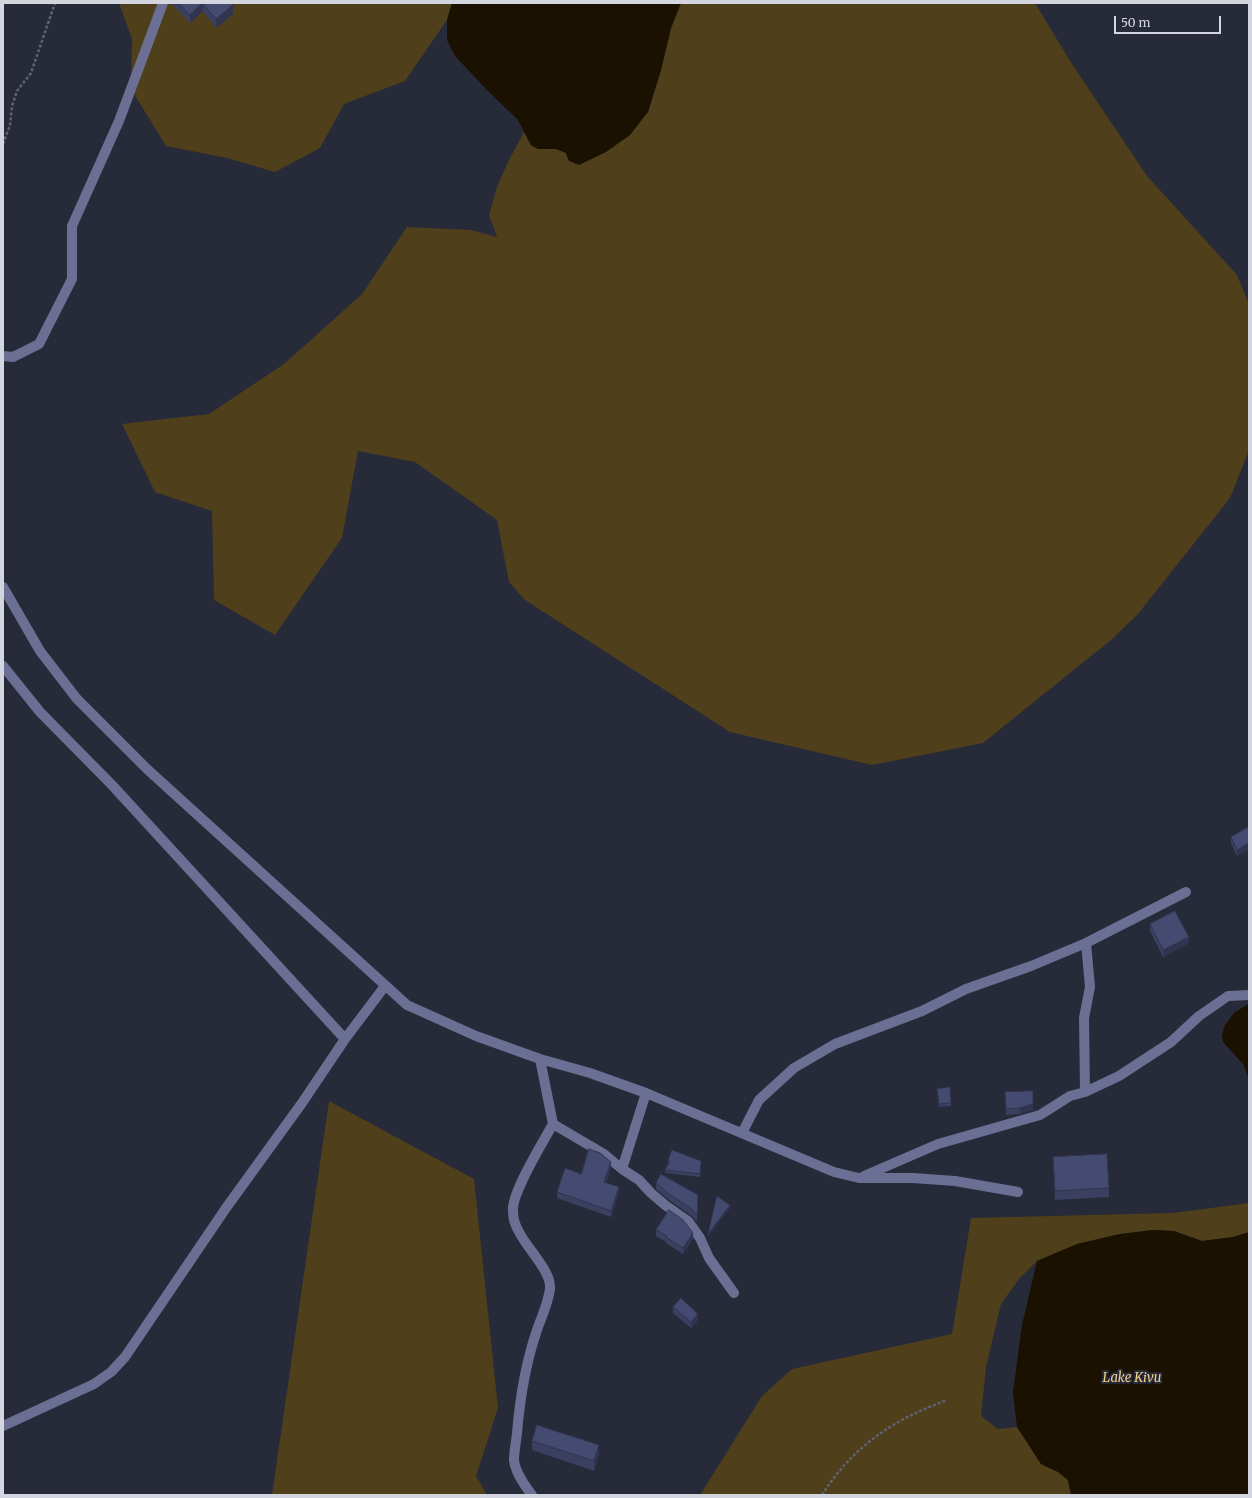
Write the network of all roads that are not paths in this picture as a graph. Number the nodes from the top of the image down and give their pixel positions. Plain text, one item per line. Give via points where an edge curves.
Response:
1 (163, 3) edge
2 (3, 356) edge
3 (3, 587) edge
4 (3, 666) edge
5 (1186, 892) dead end
6 (1086, 943) junction
7 (385, 986) junction
8 (1249, 995) edge
9 (345, 1039) junction
10 (540, 1059) junction
11 (1085, 1092) junction
12 (646, 1093) junction
13 (554, 1124) junction
14 (742, 1133) junction
15 (622, 1169) junction
16 (860, 1178) junction
17 (1018, 1192) dead end
18 (734, 1293) dead end
19 (3, 1426) edge
20 (532, 1495) edge

1 - 2 street via 119,121 72,226 72,279 38,344 13,357
3 - 7 street via 40,651 77,698 147,769
4 - 9 street via 40,712 112,785
5 - 6 street
6 - 11 street via 1090,987 1084,1018
6 - 14 street via 966,989 922,1011 835,1044 794,1068 759,1100
7 - 9 street
7 - 10 street via 407,1005 476,1036
8 - 11 street via 1228,996 1199,1016 1171,1042 1119,1076
9 - 19 street via 125,1357 111,1372 94,1384
10 - 12 street
10 - 13 street
11 - 16 street via 1070,1096 1040,1115 938,1144
12 - 14 street
12 - 15 street
13 - 15 street via 604,1154
13 - 20 street via 540,1147 513,1207 514,1223 548,1275 550,1286 548,1302 525,1373 514,1461 521,1480
14 - 16 street via 810,1164
15 - 18 street via 688,1221 700,1238 709,1258
16 - 17 street via 955,1181

